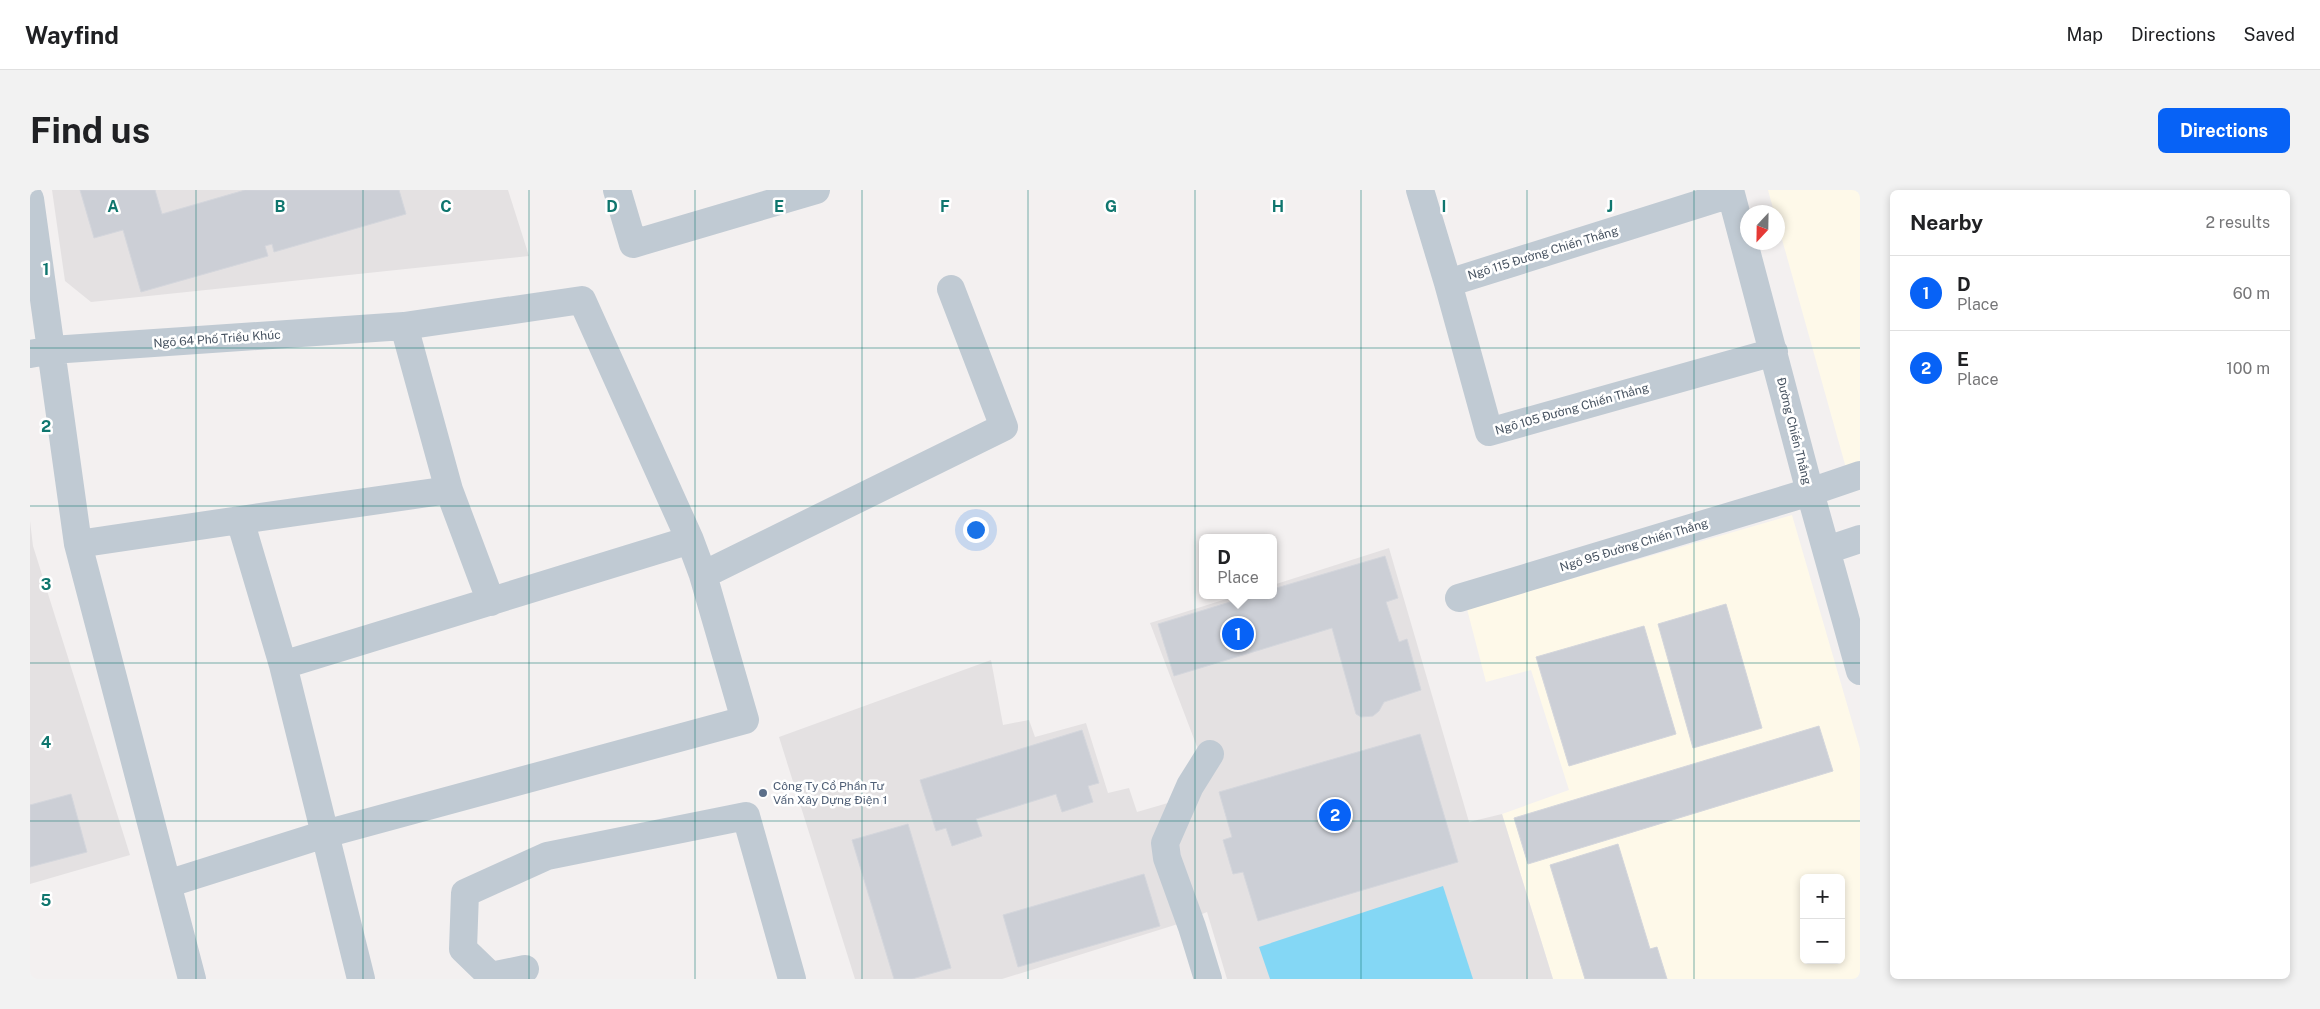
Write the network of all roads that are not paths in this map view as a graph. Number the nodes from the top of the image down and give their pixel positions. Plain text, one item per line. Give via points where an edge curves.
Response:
1 (617, 190) edge
2 (816, 190) edge
3 (1420, 190) edge
4 (1731, 192) edge
5 (30, 200) edge
6 (1448, 283) junction
7 (951, 289) dead end
8 (404, 326) junction
9 (41, 352) edge
10 (1774, 352) junction
11 (1860, 475) edge
12 (449, 490) junction
13 (1810, 492) junction
14 (240, 520) junction
15 (1860, 539) edge
16 (690, 540) junction
17 (78, 544) junction
18 (1827, 550) junction
19 (703, 575) junction
20 (1459, 598) dead end
21 (491, 602) junction
22 (283, 665) junction
23 (1860, 671) edge
24 (1210, 754) dead end
25 (325, 834) junction
26 (167, 884) junction
27 (525, 969) dead end
28 (192, 979) edge
29 (361, 979) edge
30 (792, 979) edge
31 (1208, 979) edge

1 - 2 street via 633,244
3 - 6 street
4 - 6 street, Ngõ 115 Đường Chiến Thắng
4 - 10 street, Đường Chiến Thắng
5 - 9 street
6 - 10 street, Ngõ 105 Đường Chiến Thắng via 1489,432
7 - 19 street via 1004,427
8 - 9 street, Ngõ 64 Phố Triều Khúc
8 - 12 street
8 - 16 street, Ngõ 64 Phố Triều Khúc via 582,300
9 - 17 street
10 - 13 street, Đường Chiến Thắng
11 - 13 street, Ngõ 95 Đường Chiến Thắng
12 - 14 street
12 - 21 street
13 - 18 street, Đường Chiến Thắng
13 - 20 street, Ngõ 95 Đường Chiến Thắng
14 - 17 street
14 - 22 street
15 - 18 street
16 - 19 street
16 - 21 street
17 - 26 street
18 - 23 street, Đường Chiến Thắng
19 - 25 street via 745,720
21 - 22 street
22 - 25 street
24 - 31 street via 1190,786 1165,843 1166,858
25 - 26 street
25 - 29 street
26 - 28 street
27 - 30 street via 492,976 463,949 465,893 547,856 746,816

